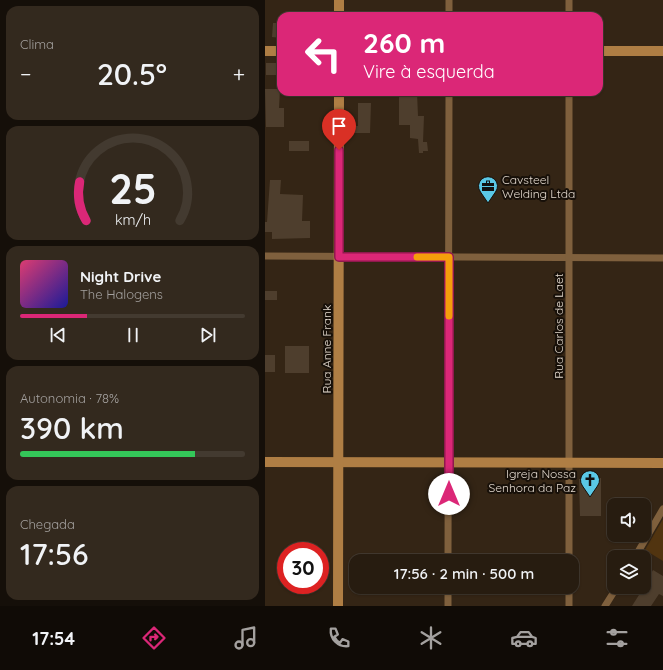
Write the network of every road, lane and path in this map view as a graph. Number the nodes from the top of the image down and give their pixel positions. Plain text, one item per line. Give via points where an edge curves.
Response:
1 (339, 0) edge
2 (449, 0) edge
3 (569, 0) edge
4 (339, 12) edge
5 (449, 12) edge
6 (569, 12) edge
7 (265, 51) edge
8 (277, 51) edge
9 (603, 51) edge
10 (663, 51) edge
11 (339, 96) edge
12 (449, 96) edge
13 (569, 96) edge
14 (265, 256) edge
15 (339, 257) junction
16 (449, 257) junction
17 (569, 257) junction
18 (663, 258) edge
19 (265, 462) edge
20 (338, 462) junction
21 (449, 463) junction
22 (569, 463) junction
23 (663, 463) edge
24 (663, 509) edge
25 (639, 550) edge
26 (448, 554) edge
27 (569, 554) edge
28 (448, 594) edge
29 (569, 594) edge
30 (613, 594) edge
31 (338, 606) edge
32 (448, 606) edge
33 (569, 606) edge
34 (605, 606) edge

1 - 4 main road
2 - 5 street
3 - 6 street
7 - 8 main road
9 - 10 main road
11 - 15 main road, Rua Anne Frank
12 - 16 street
13 - 17 street, Rua Carlos de Laet
14 - 15 street
15 - 16 street
15 - 20 main road, Rua Anne Frank
16 - 17 street
16 - 21 street
17 - 18 street
17 - 22 street, Rua Carlos de Laet
19 - 20 main road
20 - 21 main road
20 - 31 main road, Rua Anne Frank
21 - 22 main road
21 - 26 street
22 - 23 main road
22 - 27 street, Rua Carlos de Laet
24 - 25 street
28 - 32 street
29 - 33 street
30 - 34 street

